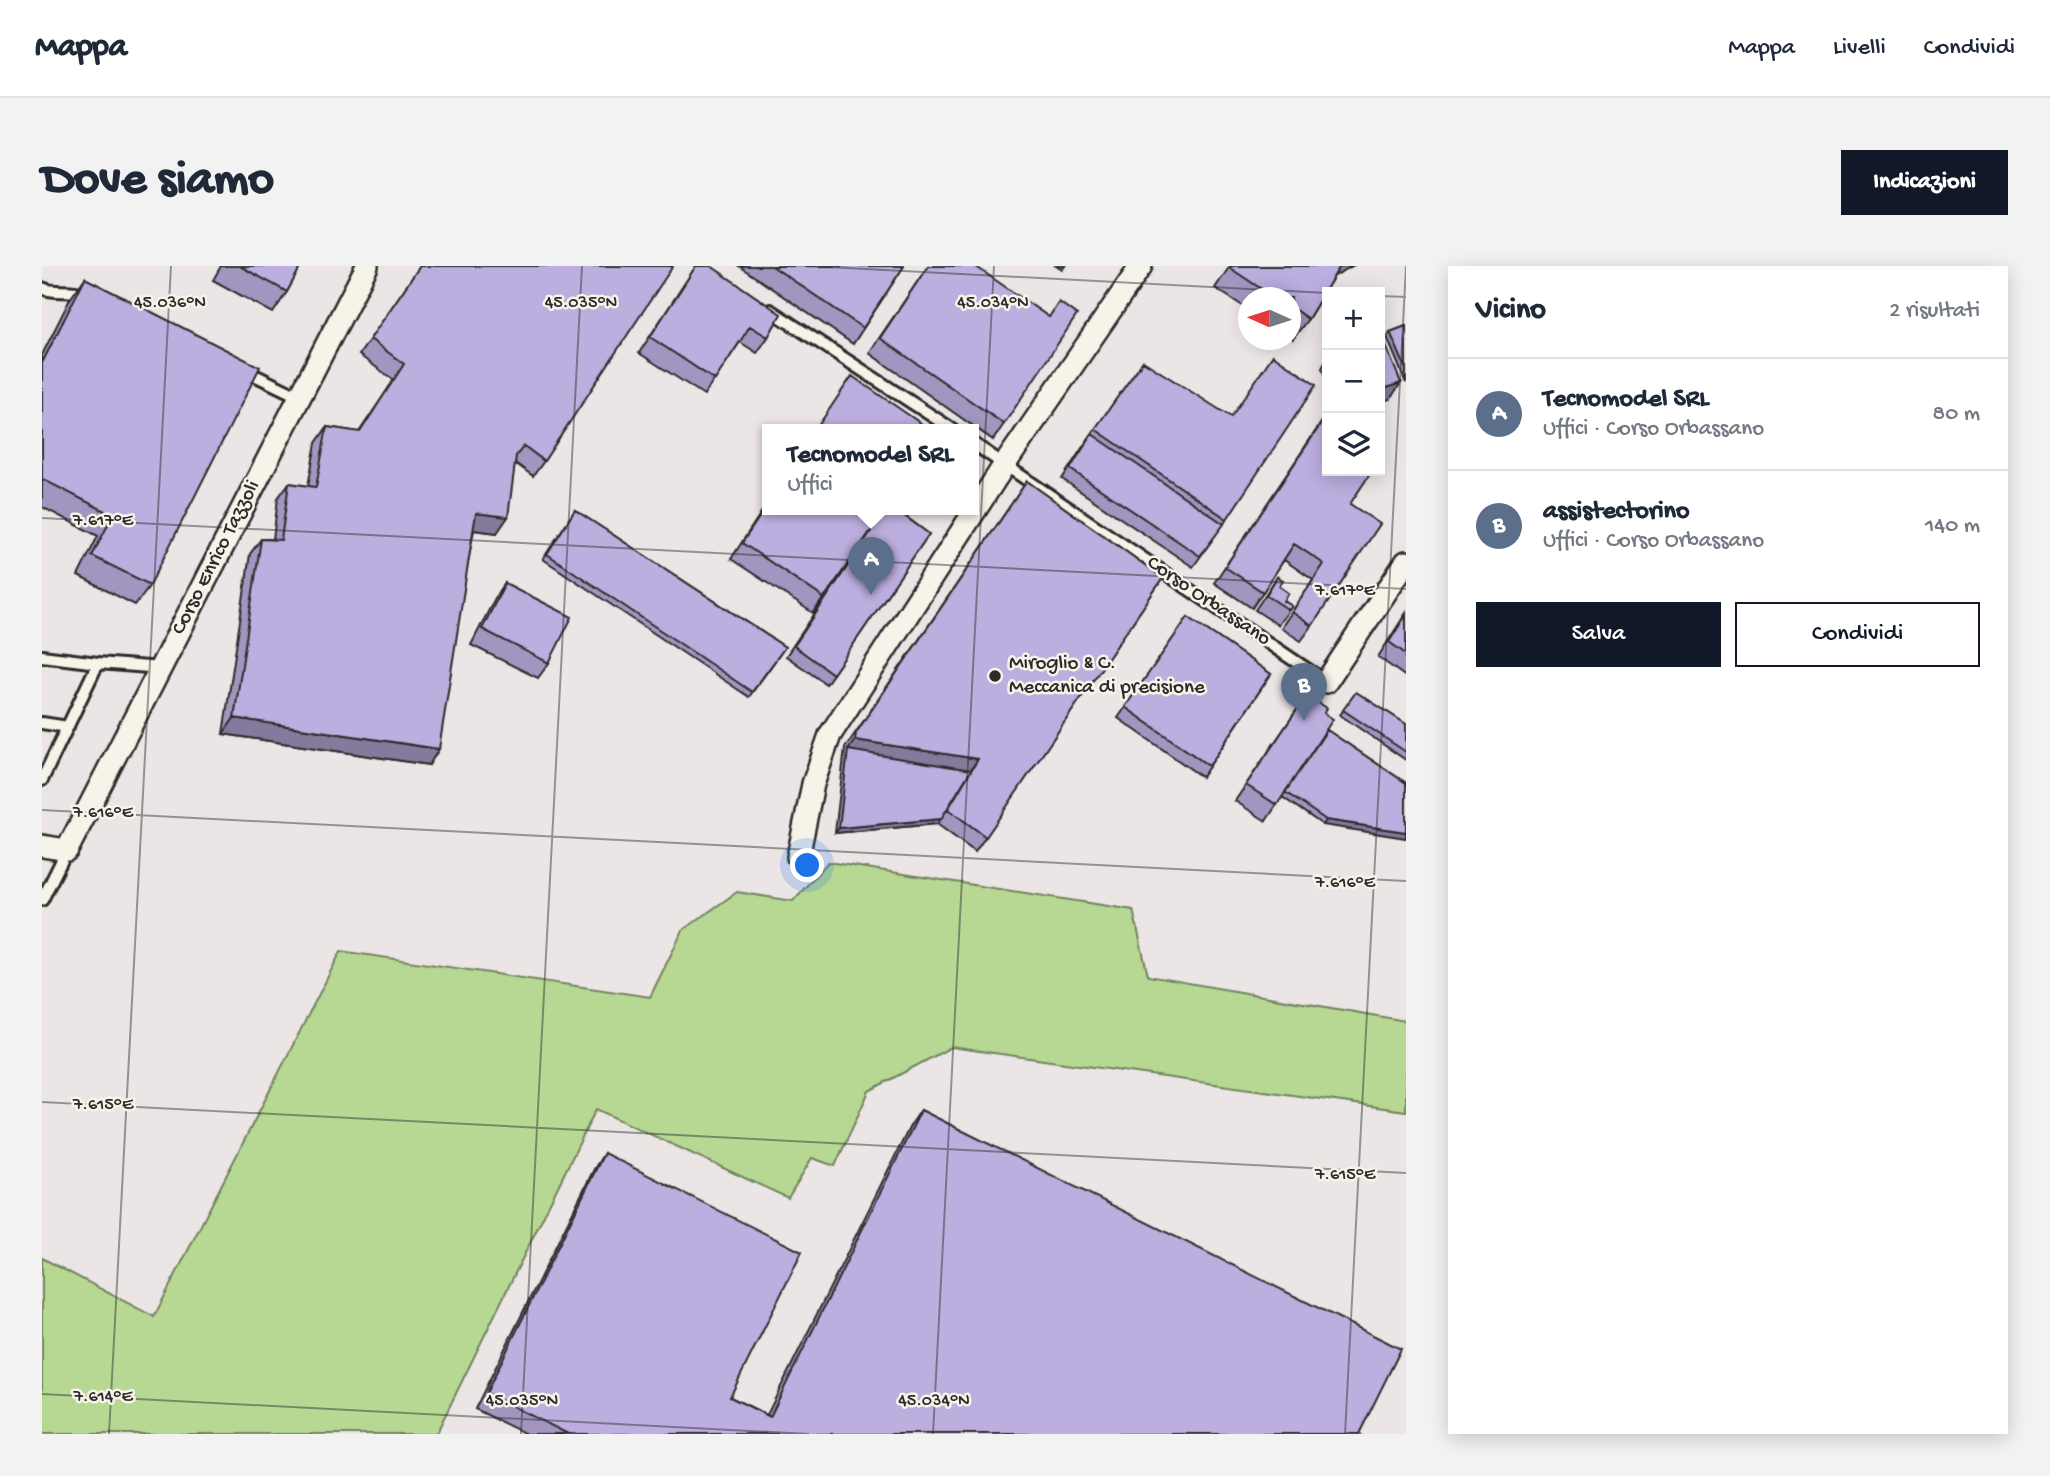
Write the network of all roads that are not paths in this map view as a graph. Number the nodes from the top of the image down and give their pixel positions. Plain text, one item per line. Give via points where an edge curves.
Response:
1 (367, 266) edge
2 (1141, 266) edge
3 (42, 288) edge
4 (101, 302) edge
5 (758, 302) edge
6 (238, 367) edge
7 (300, 397) junction
8 (944, 424) edge
9 (979, 447) edge
10 (1005, 464) junction
11 (979, 504) edge
12 (972, 515) edge
13 (1406, 562) edge
14 (42, 656) edge
15 (98, 663) junction
16 (161, 668) junction
17 (1326, 682) joint
18 (42, 723) edge
19 (68, 727) junction
20 (42, 780) edge
21 (42, 846) edge
22 (67, 850) junction
23 (798, 857) dead end
24 (42, 900) edge

1 - 7 street, Corso Enrico Tazzoli
2 - 10 street
3 - 4 lane via 76,290
5 - 8 lane
6 - 7 lane
7 - 16 street, Corso Enrico Tazzoli
9 - 10 lane, Corso Orbassano
10 - 11 street
10 - 17 lane, Corso Orbassano
12 - 23 street via 830,735 813,784
13 - 17 street, Corso Orbassano
14 - 15 lane
15 - 16 lane
15 - 19 lane
16 - 22 street, Corso Enrico Tazzoli
18 - 19 lane
19 - 20 lane
21 - 22 street
22 - 24 lane, Corso Enrico Tazzoli

